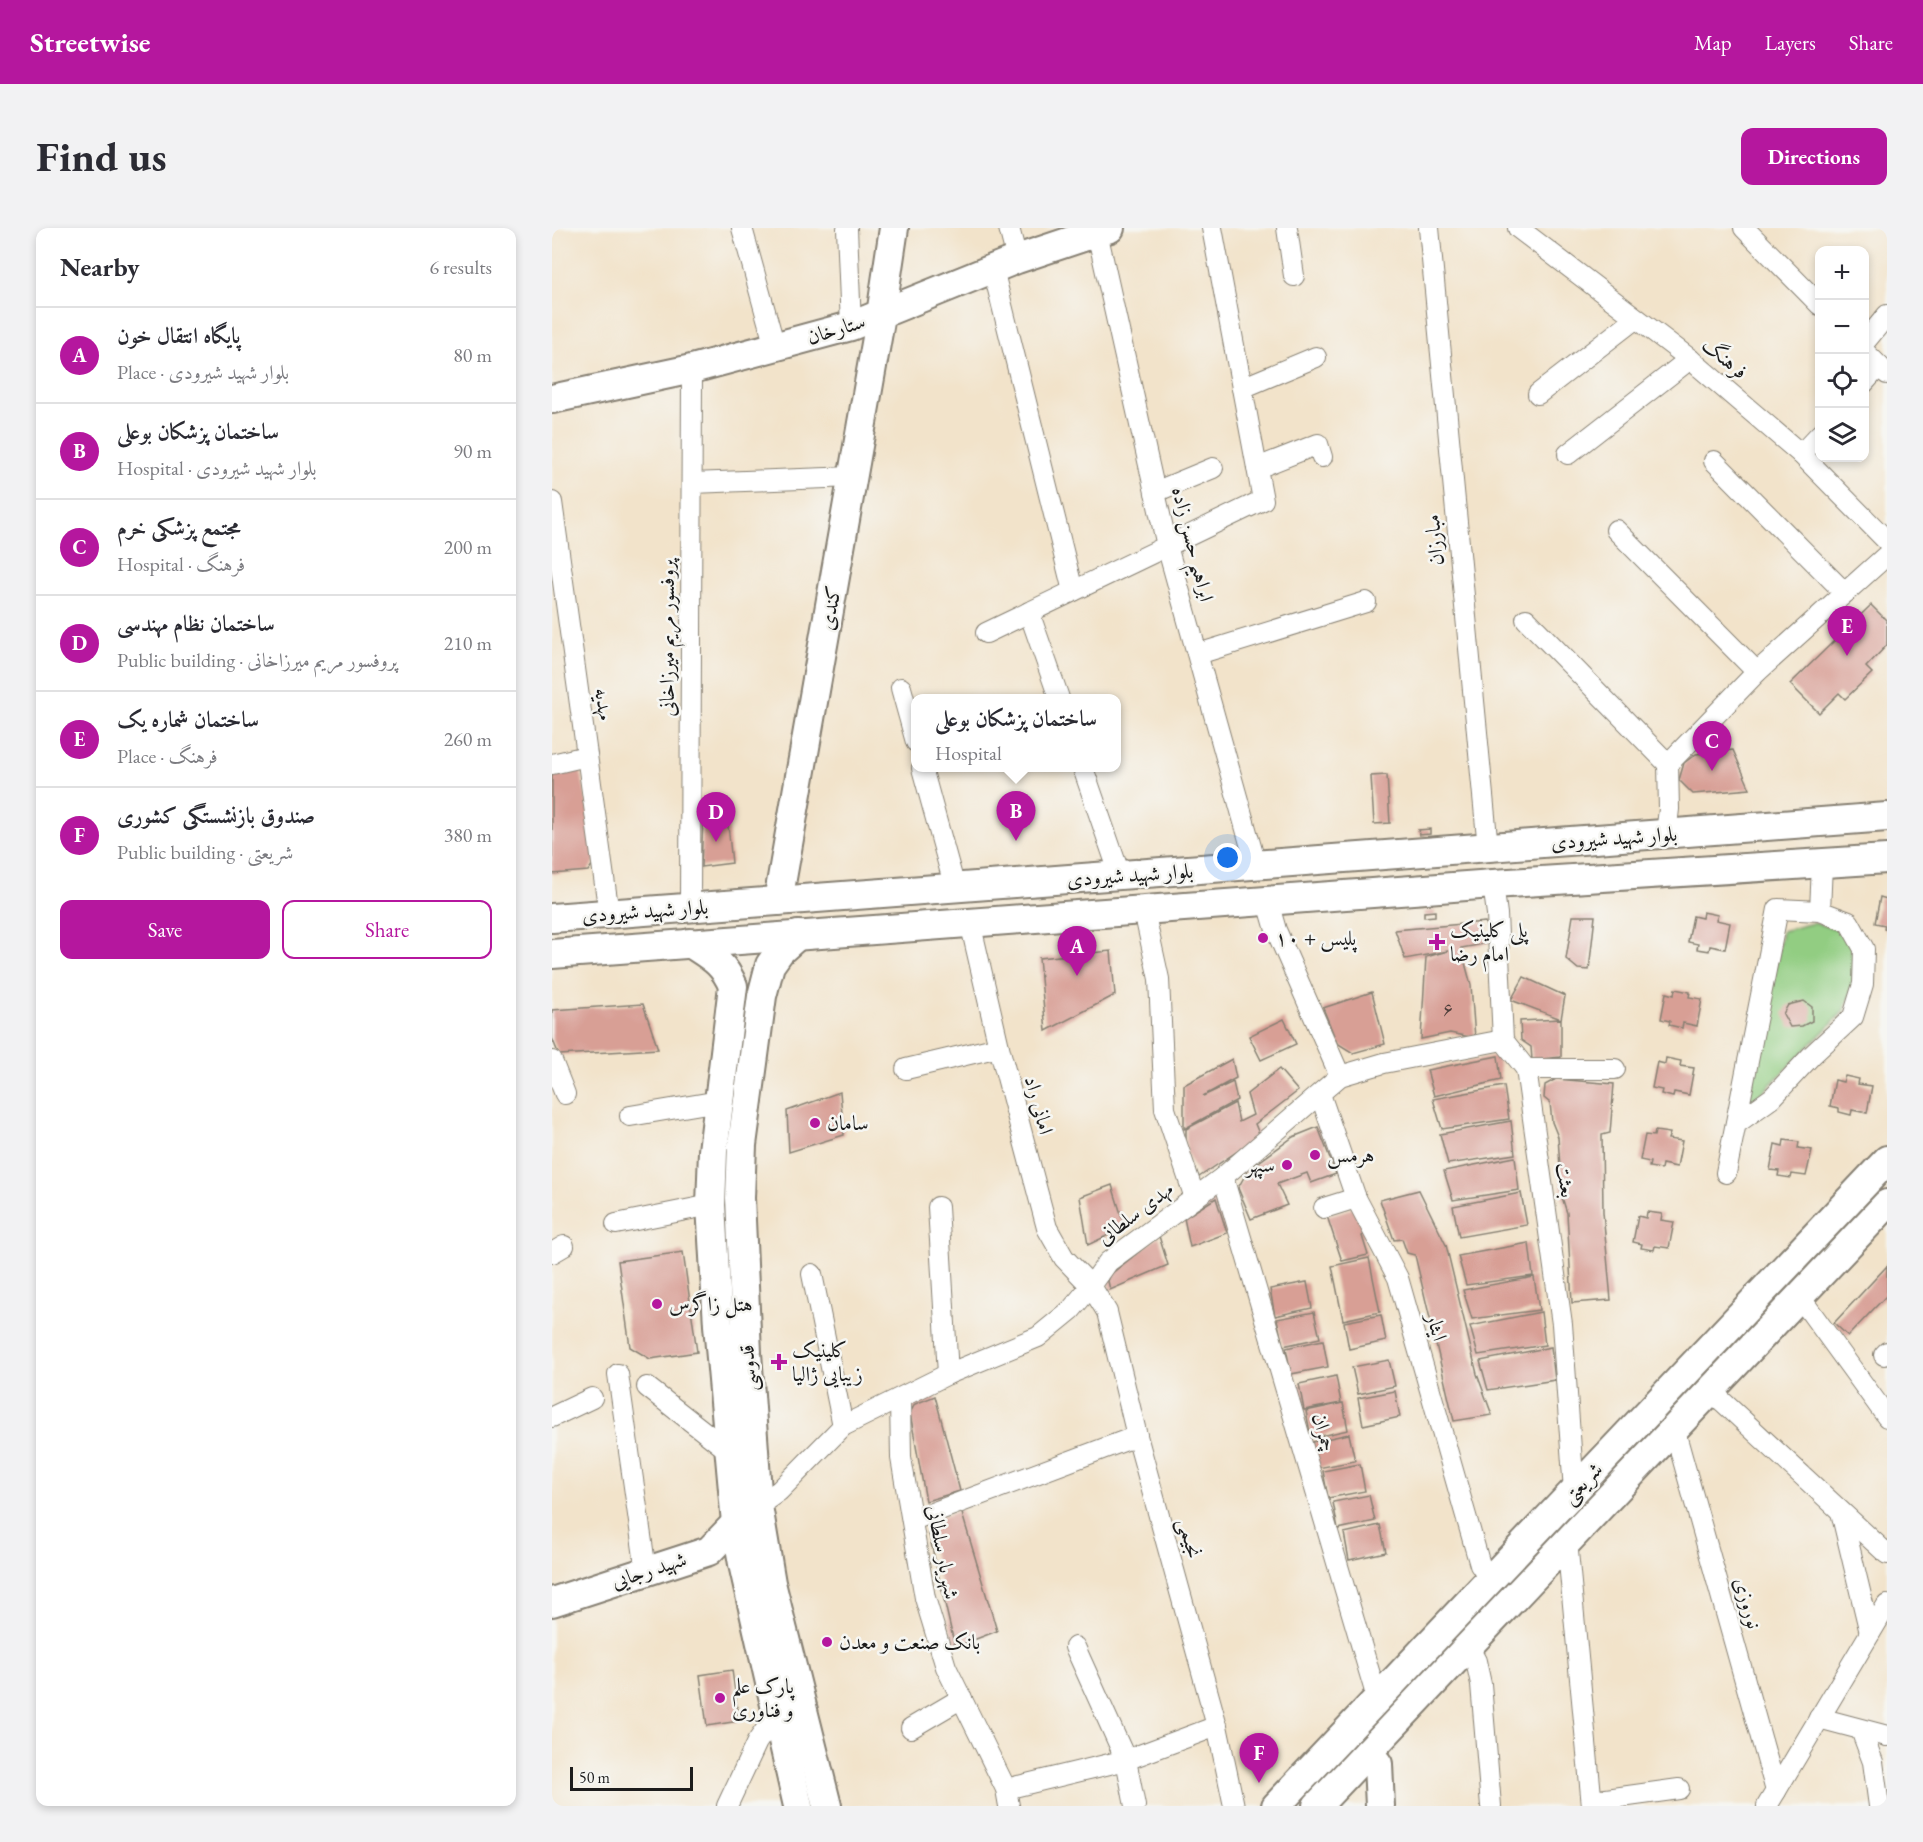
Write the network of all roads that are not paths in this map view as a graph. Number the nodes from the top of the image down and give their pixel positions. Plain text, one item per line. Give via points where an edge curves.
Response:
1 (742, 228) edge
2 (847, 228) edge
3 (894, 228) edge
4 (1009, 228) edge
5 (1212, 228) edge
6 (1287, 228) edge
7 (1429, 228) edge
8 (1518, 228) edge
9 (1744, 228) edge
10 (1104, 230) edge
11 (1005, 264) junction
12 (1294, 276) dead end
13 (1815, 300) edge
14 (881, 315) junction
15 (1887, 315) edge
16 (1635, 319) junction
17 (851, 326) junction
18 (1869, 337) edge
19 (775, 347) junction
20 (1867, 354) edge
21 (1316, 357) dead end
22 (1690, 359) junction
23 (692, 369) junction
24 (1883, 370) edge
25 (1869, 380) edge
26 (1242, 388) junction
27 (1538, 394) dead end
28 (552, 399) edge
29 (1815, 439) edge
30 (1568, 454) dead end
31 (1801, 454) junction
32 (1322, 457) dead end
33 (1714, 461) dead end
34 (1213, 468) dead end
35 (1257, 468) junction
36 (853, 477) junction
37 (692, 483) junction
38 (1155, 492) junction
39 (552, 502) edge
40 (552, 510) edge
41 (1616, 530) dead end
42 (1887, 541) edge
43 (1167, 546) junction
44 (1887, 555) edge
45 (1073, 591) junction
46 (1845, 593) junction
47 (1366, 602) dead end
48 (1029, 612) junction
49 (1526, 619) dead end
50 (986, 633) dead end
51 (1198, 654) junction
52 (1757, 672) junction
53 (901, 688) dead end
54 (1057, 694) edge
55 (911, 727) edge
56 (587, 756) junction
57 (552, 764) edge
58 (1668, 764) junction
59 (923, 772) edge
60 (1084, 772) edge
61 (1887, 818) edge
62 (1666, 834) junction
63 (1488, 848) junction
64 (1887, 859) edge
65 (1822, 864) junction
66 (1256, 865) junction
67 (1119, 876) junction
68 (1493, 884) junction
69 (955, 888) junction
70 (778, 901) junction
71 (1268, 902) junction
72 (690, 908) junction
73 (1144, 911) junction
74 (1820, 911) junction
75 (609, 914) junction
76 (552, 918) edge
77 (970, 922) junction
78 (798, 935) junction
79 (690, 943) junction
80 (552, 954) edge
81 (732, 986) junction
82 (762, 996) junction
83 (1503, 1040) junction
84 (999, 1047) junction
85 (552, 1061) edge
86 (1526, 1068) junction
87 (906, 1069) dead end
88 (1614, 1069) dead end
89 (1340, 1076) junction
90 (565, 1094) dead end
91 (1320, 1094) junction
92 (719, 1101) junction
93 (630, 1116) dead end
94 (1737, 1123) junction
95 (1887, 1160) edge
96 (1726, 1173) dead end
97 (1223, 1177) junction
98 (1195, 1198) junction
99 (1356, 1198) junction
100 (1887, 1204) edge
101 (711, 1205) junction
102 (938, 1207) dead end
103 (1324, 1208) dead end
104 (616, 1224) dead end
105 (812, 1274) dead end
106 (1091, 1286) junction
107 (1799, 1296) junction
108 (618, 1374) dead end
109 (948, 1374) junction
110 (647, 1387) dead end
111 (1710, 1390) junction
112 (592, 1398) dead end
113 (900, 1399) junction
114 (552, 1417) edge
115 (1887, 1417) edge
116 (843, 1426) junction
117 (1674, 1428) junction
118 (1137, 1436) junction
119 (730, 1452) junction
120 (1574, 1491) junction
121 (758, 1506) junction
122 (1841, 1512) junction
123 (913, 1520) junction
124 (736, 1523) junction
125 (1567, 1541) junction
126 (709, 1551) junction
127 (1887, 1554) edge
128 (743, 1564) junction
129 (645, 1571) junction
130 (1490, 1580) junction
131 (552, 1602) edge
132 (1887, 1605) edge
133 (1870, 1633) junction
134 (1468, 1646) junction
135 (1075, 1647) dead end
136 (962, 1698) junction
137 (1376, 1700) junction
138 (776, 1715) junction
139 (1819, 1718) junction
140 (1217, 1726) junction
141 (911, 1728) dead end
142 (1861, 1730) junction
143 (1887, 1736) edge
144 (1368, 1752) junction
145 (1126, 1760) junction
146 (1679, 1789) dead end
147 (1007, 1798) edge
148 (1771, 1798) edge
149 (1592, 1804) edge
150 (727, 1806) edge
151 (798, 1806) edge
152 (827, 1806) edge
153 (1135, 1806) edge
154 (1234, 1806) edge
155 (1276, 1806) edge
156 (1317, 1806) edge
157 (1380, 1806) edge
158 (1491, 1806) edge
159 (1879, 1806) edge

1 - 19 street
2 - 17 street
3 - 14 main road, کندی
4 - 11 street
5 - 26 street
6 - 12 street
7 - 63 street, مبارزان
8 - 16 street, فرهنگ
9 - 13 street
10 - 11 main road, ستارخان
10 - 38 street, ابراهیم حسن زاده
11 - 14 main road, ستارخان
11 - 45 street
14 - 17 main road, ستارخان
14 - 36 main road, کندی
15 - 18 street
16 - 22 street, فرهنگ
16 - 27 street
17 - 19 main road, ستارخان
19 - 23 main road, ستارخان
20 - 24 street
21 - 26 street
22 - 30 street
22 - 31 street, فرهنگ
23 - 28 main road, ستارخان
23 - 37 street, پروفسور مریم میرزاخانی
24 - 25 street
26 - 35 street
29 - 31 street
31 - 42 street, فرهنگ
32 - 35 street via 1318,444
33 - 46 street
34 - 38 street
35 - 43 street via 1263,500
36 - 37 street
36 - 70 main road, کندی
37 - 72 street, پروفسور مریم میرزاخانی
38 - 43 street, ابراهیم حسن زاده
39 - 40 street, مهدیه
40 - 56 street, مهدیه
41 - 52 street
43 - 45 street
43 - 51 street, ابراهیم حسن زاده
44 - 46 street
45 - 48 street
46 - 52 street
47 - 51 street
48 - 50 street
48 - 54 street
49 - 58 street
51 - 66 street, ابراهیم حسن زاده
52 - 58 street
53 - 55 street
56 - 57 street
56 - 75 street, مهدیه
58 - 62 street
59 - 69 street
60 - 67 street
61 - 62 main road, بلوار شهید شیرودی
62 - 63 main road, بلوار شهید شیرودی
63 - 66 main road, بلوار شهید شیرودی
64 - 65 main road, بلوار شهید شیرودی
65 - 68 main road, بلوار شهید شیرودی
65 - 74 street
66 - 67 main road, بلوار شهید شیرودی
67 - 69 main road, بلوار شهید شیرودی
68 - 71 main road, بلوار شهید شیرودی
68 - 83 street
69 - 70 main road, بلوار شهید شیرودی
70 - 72 main road, بلوار شهید شیرودی
71 - 73 main road, بلوار شهید شیرودی
71 - 89 street via 1276,930
72 - 75 main road, بلوار شهید شیرودی
73 - 77 main road, بلوار شهید شیرودی
73 - 98 street via 1159,979 1165,1109
74 - 94 street via 1778,909
74 - 94 street via 1849,922 1864,949 1863,984 1853,1017 1772,1098
75 - 76 main road, بلوار شهید شیرودی
77 - 78 main road, بلوار شهید شیرودی
77 - 84 street, امانی راد
78 - 79 main road, بلوار شهید شیرودی
78 - 82 main road, قدوسی via 770,965
79 - 80 main road, بلوار شهید شیرودی
79 - 81 main road via 723,967
81 - 82 main road via 742,975 749,975 755,978
81 - 92 main road, قدوسی
82 - 121 main road, قدوسی via 742,1145 740,1198
83 - 86 street
83 - 89 street, مهدی سلطانی via 1384,1063
84 - 87 street
84 - 106 street, امانی راد via 1047,1228 1064,1258
85 - 90 street
86 - 88 street
86 - 120 street, بعثت via 1562,1324
89 - 91 street, مهدی سلطانی
91 - 97 street, مهدی سلطانی
91 - 99 street, ایثار
92 - 93 street
92 - 101 main road, قدوسی
94 - 96 street
95 - 120 main road, شریعتی
97 - 98 street, مهدی سلطانی
97 - 137 street, چمران
98 - 106 street, مهدی سلطانی via 1108,1262
99 - 103 street
99 - 130 street, ایثار via 1398,1278 1480,1565
100 - 107 main road, شریعتی
101 - 104 street
101 - 119 main road, قدوسی
102 - 109 street
105 - 116 street
106 - 109 street, مهدی سلطانی via 1071,1310 1038,1337
106 - 118 street, نجیمی via 1107,1312
107 - 111 main road, شریعتی
107 - 115 street
108 - 129 street
109 - 113 street, مهدی سلطانی
110 - 119 street
111 - 117 main road, شریعتی
111 - 122 street
112 - 114 street
113 - 116 street, مهدی سلطانی
113 - 123 street, شهریار سلطانی via 902,1458
116 - 121 street, مهدی سلطانی via 779,1491
117 - 125 main road, شریعتی
117 - 148 street, نوروزی
118 - 123 street
118 - 140 street, نجیمی
119 - 124 main road, قدوسی
120 - 130 main road, شریعتی
121 - 152 main road, قدوسی via 771,1583
122 - 127 street
122 - 133 street
123 - 136 street, شهریار سلطانی via 926,1598 946,1667
124 - 126 main road, شهید رجایی
124 - 128 main road, قدوسی
125 - 134 main road, شریعتی
125 - 149 street
126 - 128 main road
126 - 129 main road, شهید رجایی
128 - 138 main road, قدوسی
129 - 131 main road, شهید رجایی
130 - 137 main road, شریعتی
132 - 133 street
133 - 139 street
134 - 144 main road, شریعتی
134 - 158 street via 1481,1684
135 - 145 street
136 - 141 street
136 - 147 street, شهریار سلطانی
137 - 155 main road, شریعتی
138 - 150 street via 757,1742
138 - 151 main road, قدوسی
139 - 142 street
139 - 148 street
140 - 145 street
140 - 154 street, نجیمی
142 - 143 street
142 - 159 street via 1873,1762
144 - 156 main road, شریعتی
144 - 157 main road via 1378,1764
145 - 147 street
145 - 153 street
146 - 149 street

